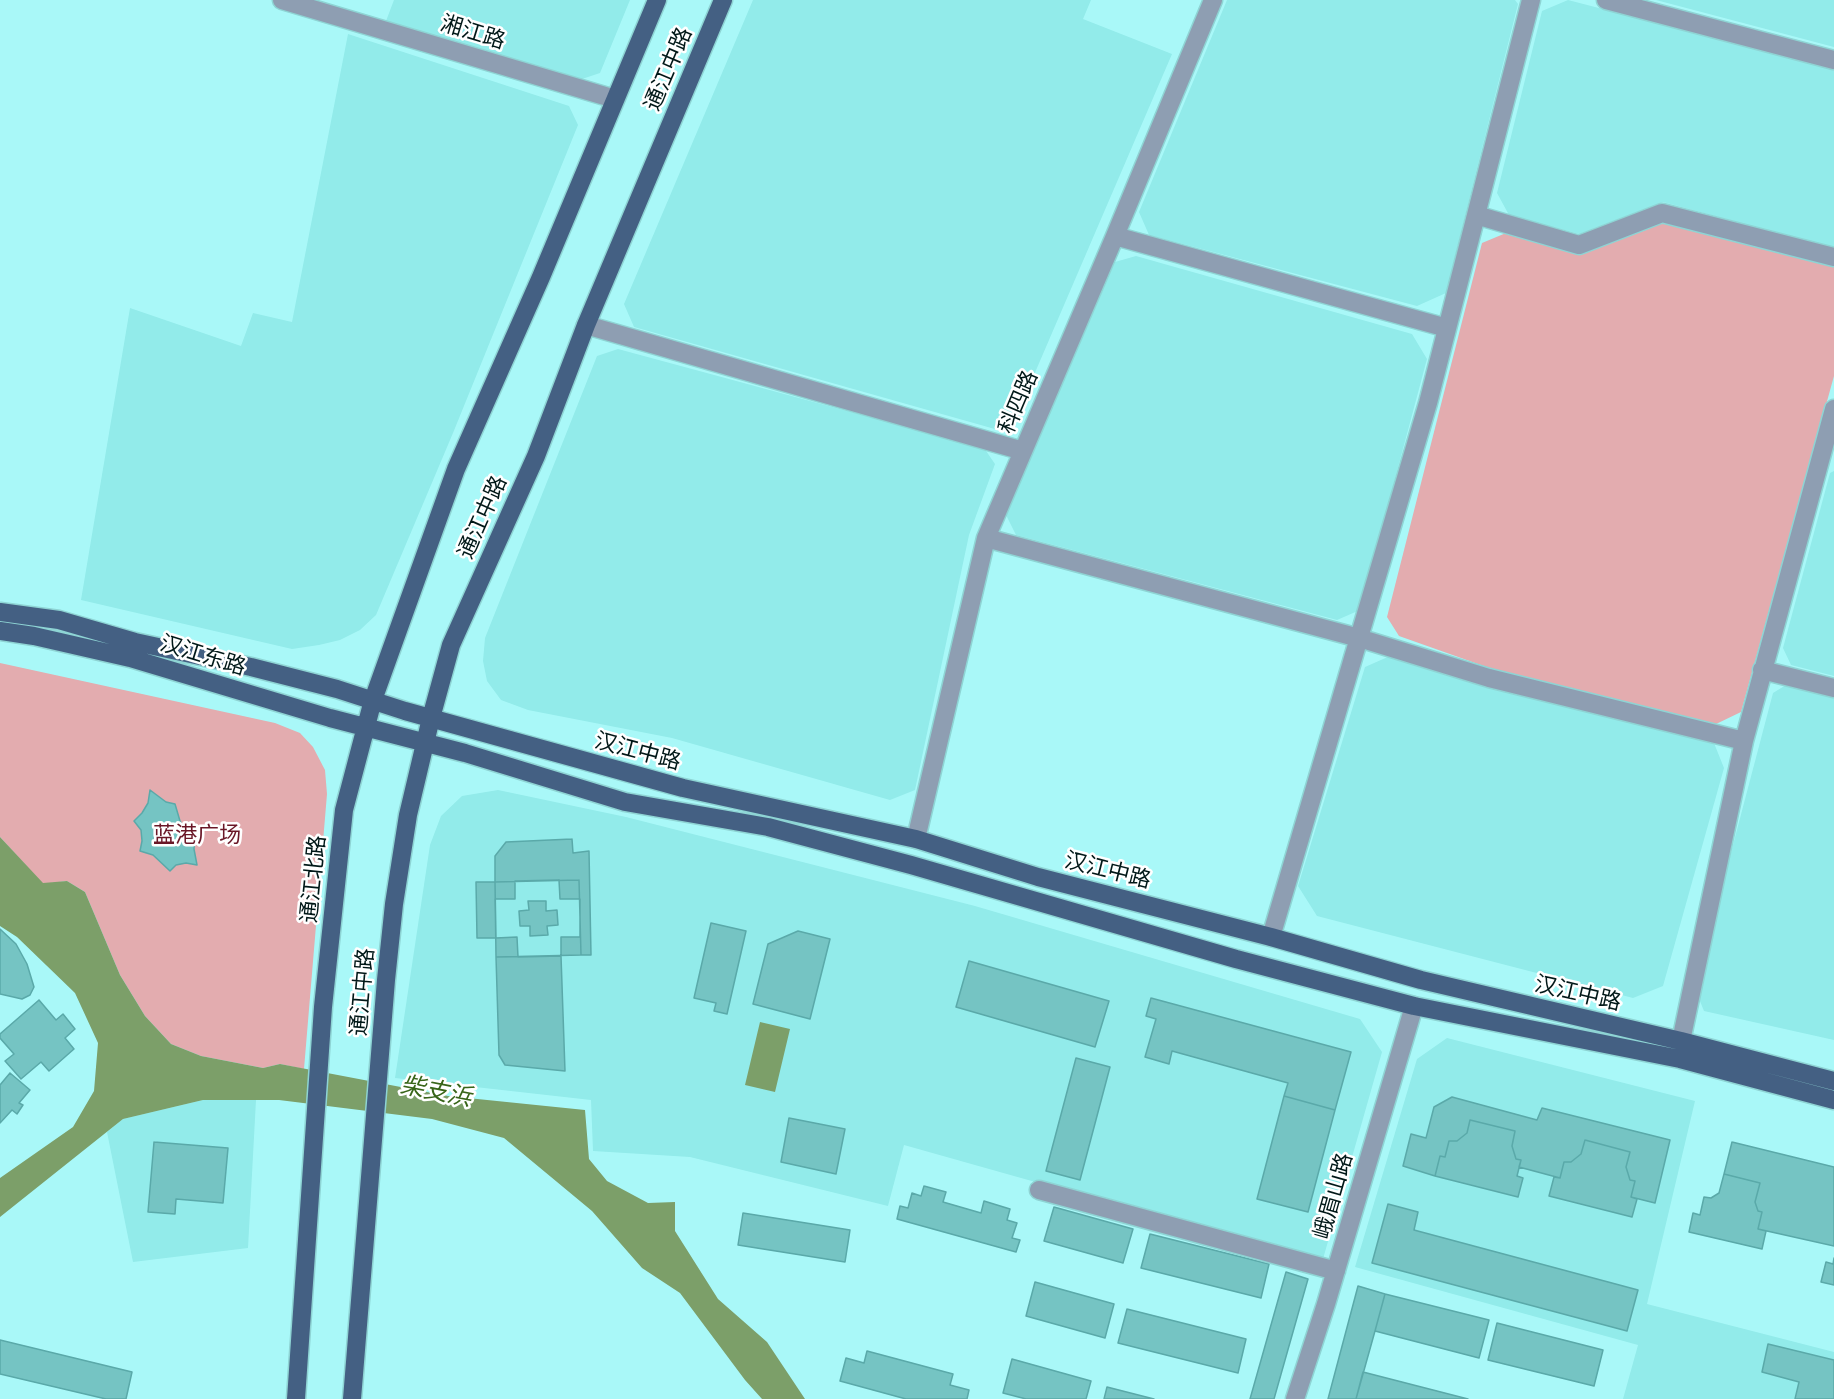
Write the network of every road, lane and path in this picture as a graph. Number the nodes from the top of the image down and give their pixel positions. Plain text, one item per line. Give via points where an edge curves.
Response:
1 (282, 0) edge
2 (657, 0) edge
3 (723, 0) edge
4 (1213, 0) edge
5 (1531, 0) edge
6 (1606, 0) edge
7 (1834, 60) edge
8 (615, 99) junction
9 (1476, 215) junction
10 (1115, 236) junction
11 (1834, 257) edge
12 (586, 325) junction
13 (1447, 327) junction
14 (1834, 409) edge
15 (1831, 434) edge
16 (1023, 451) junction
17 (986, 538) junction
18 (0, 612) edge
19 (0, 631) edge
20 (1359, 638) junction
21 (1762, 670) junction
22 (1834, 688) edge
23 (373, 700) junction
24 (431, 718) junction
25 (366, 727) junction
26 (391, 734) joint
27 (1744, 741) junction
28 (425, 743) junction
29 (916, 839) junction
30 (1271, 937) junction
31 (1414, 1006) junction
32 (1681, 1041) junction
33 (1834, 1081) edge
34 (1834, 1100) edge
35 (1039, 1190) dead end
36 (1336, 1271) junction
37 (296, 1399) edge
38 (352, 1399) edge
39 (1295, 1399) edge

1 - 8 street, 湘江路
2 - 8 main road, 通江中路
3 - 12 main road, 通江中路
4 - 10 street, 科四路
5 - 9 street
6 - 7 street
8 - 23 main road, 通江中路 via 456,469
9 - 11 street via 1579,244 1662,213
9 - 13 street
10 - 13 street
10 - 16 street, 科四路
12 - 16 street
12 - 24 main road, 通江中路 via 536,456 451,645
13 - 20 street
14 - 15 street
15 - 21 street
16 - 17 street, 科四路
17 - 20 street
17 - 29 street, 科四路
18 - 23 main road, 汉江东路 via 59,620
19 - 25 main road, 汉江东路 via 130,658
20 - 27 street via 1489,678
20 - 30 street
21 - 22 street
21 - 27 street
23 - 24 main road, 汉江中路
23 - 25 main road, 通江北路
24 - 28 main road, 通江中路
24 - 29 main road, 汉江中路 via 684,788
25 - 26 main road, 汉江东路
25 - 37 main road, 通江北路 via 344,810 323,1007
26 - 28 main road, 汉江中路
27 - 32 street
28 - 31 main road, 汉江中路 via 625,802 768,826
28 - 38 main road, 通江中路 via 408,815 394,904
29 - 30 main road, 汉江中路 via 1038,877
30 - 32 main road, 汉江中路 via 1421,981
31 - 34 main road, 汉江中路 via 1680,1059
31 - 36 street, 峨眉山路
32 - 33 main road, 汉江中路
35 - 36 street
36 - 39 street, 峨眉山路

